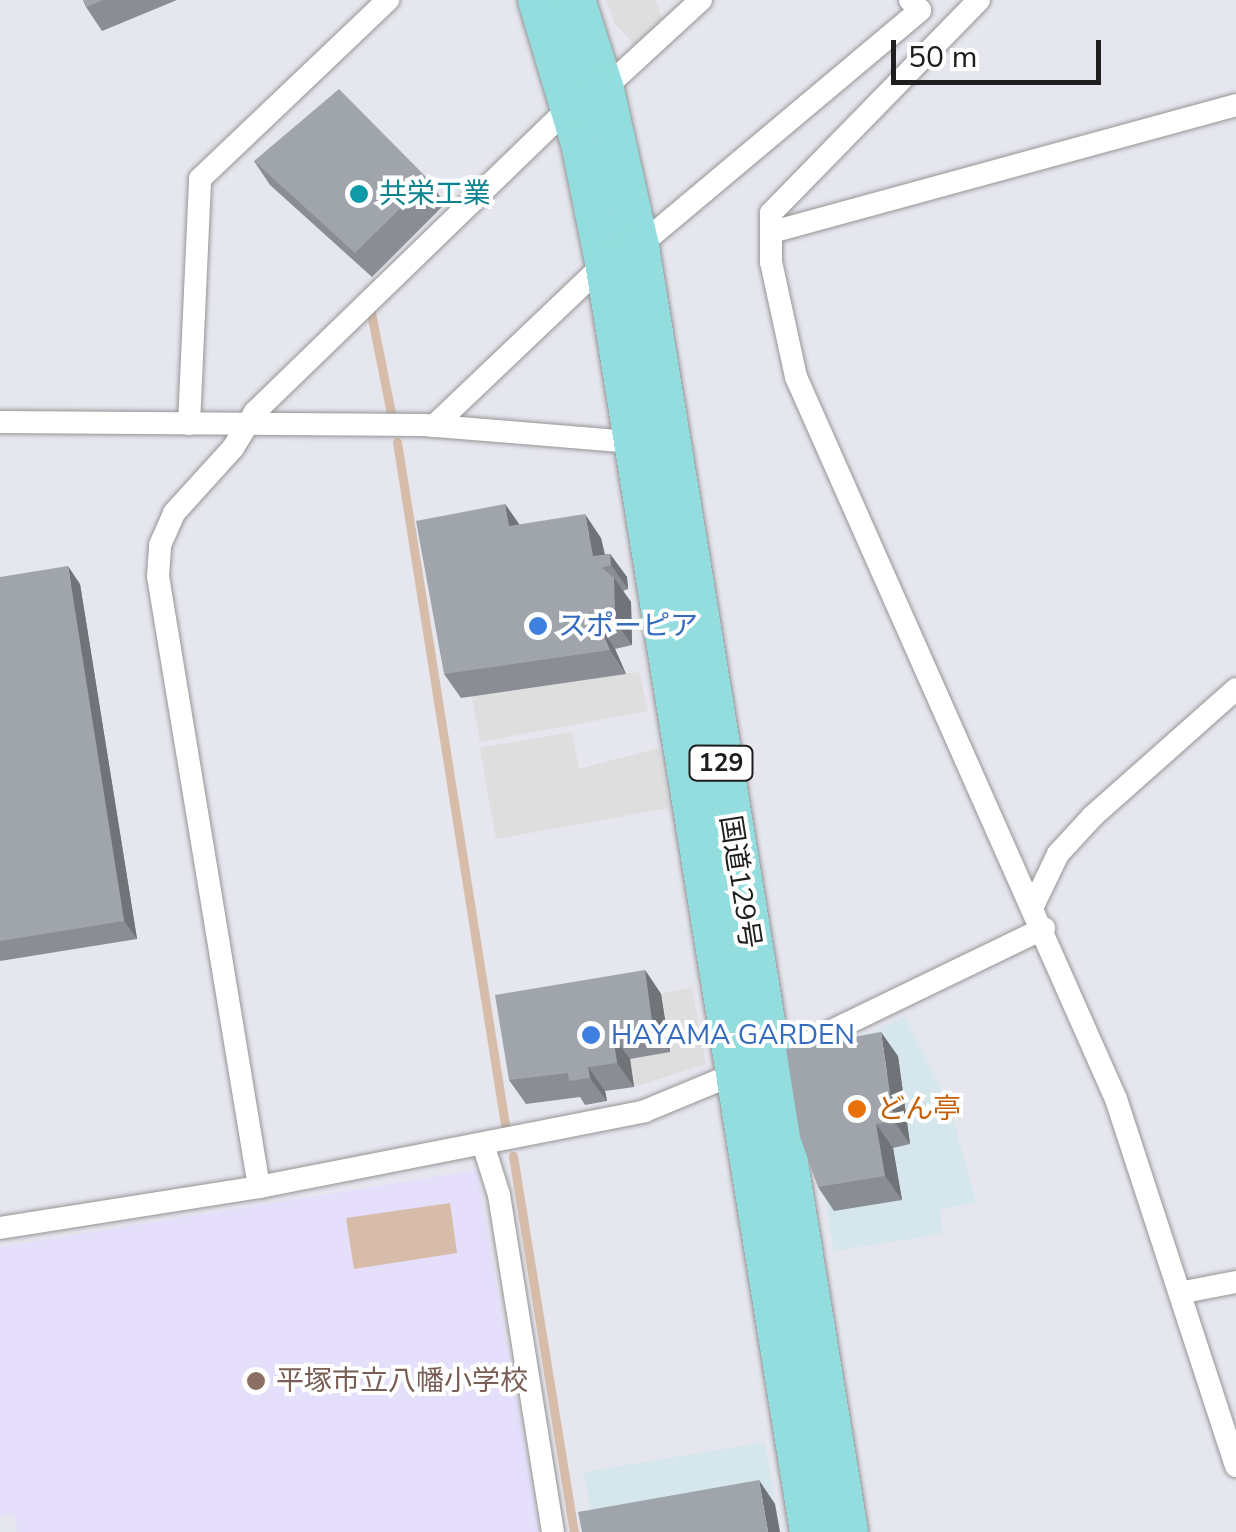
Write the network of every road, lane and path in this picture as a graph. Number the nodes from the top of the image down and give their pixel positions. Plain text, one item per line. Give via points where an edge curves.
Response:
1 (388, 0) edge
2 (538, 0) edge
3 (574, 0) edge
4 (702, 0) edge
5 (910, 0) edge
6 (980, 0) edge
7 (587, 98) junction
8 (1236, 105) edge
9 (772, 232) junction
10 (622, 255) junction
11 (0, 422) edge
12 (190, 424) junction
13 (245, 425) junction
14 (434, 426) junction
15 (632, 442) junction
16 (1236, 689) edge
17 (1032, 906) junction
18 (1044, 928) junction
19 (753, 1067) junction
20 (483, 1144) junction
21 (258, 1187) junction
22 (0, 1228) edge
23 (1236, 1282) edge
24 (1184, 1292) junction
25 (1236, 1466) edge
26 (553, 1532) edge
27 (811, 1532) edge
28 (847, 1532) edge

1 - 12 street via 200,179
2 - 7 highway, 国道129号 / 129
3 - 7 highway, 国道129号 / 129
4 - 7 street
5 - 10 street via 920,10
6 - 9 street via 771,212
7 - 10 highway, 国道129号 / 129
7 - 13 street
8 - 9 street
9 - 17 street via 771,262 796,377
10 - 14 street
10 - 15 highway, 国道129号 / 129
10 - 19 highway, 国道129号 / 129
11 - 12 street
12 - 13 street
13 - 14 street
13 - 21 street via 234,448 174,513 160,544 158,576
14 - 15 street
15 - 19 highway, 国道129号 / 129
16 - 17 street via 1093,816 1058,854
17 - 18 street
18 - 19 street
18 - 24 street via 1116,1099
19 - 20 street via 644,1111
19 - 27 highway, 国道129号 / 129
19 - 28 highway, 国道129号 / 129
20 - 21 street
20 - 26 street via 499,1196
21 - 22 street
23 - 24 street
24 - 25 street

